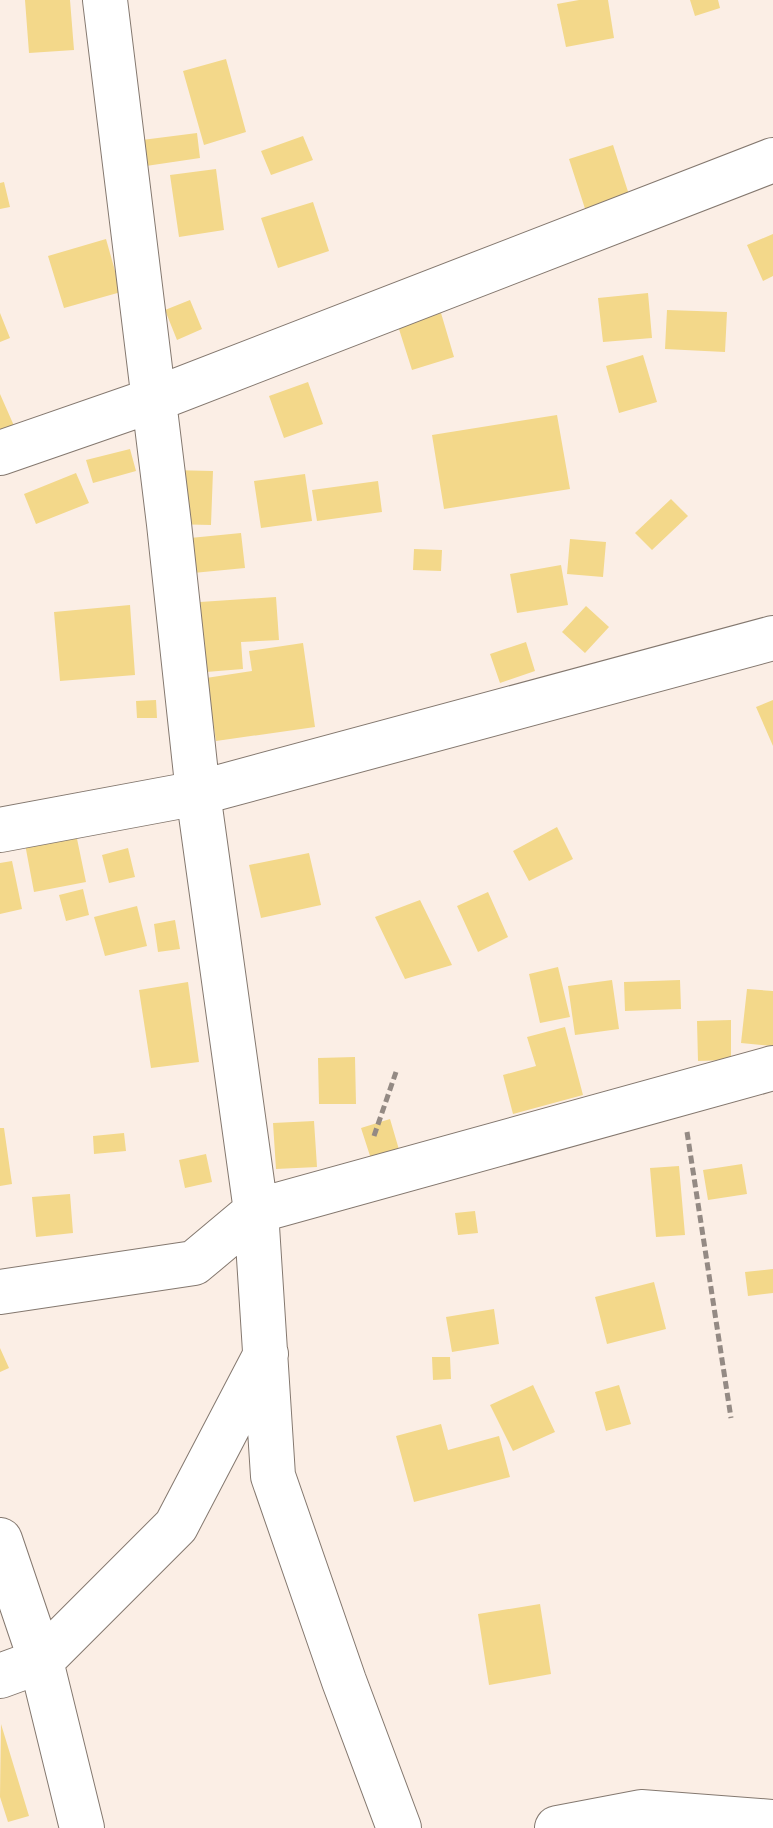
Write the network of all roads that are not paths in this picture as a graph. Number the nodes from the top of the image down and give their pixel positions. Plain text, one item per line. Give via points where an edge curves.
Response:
1 (105, 0) edge
2 (773, 160) edge
3 (153, 400) junction
4 (0, 453) edge
5 (773, 638) edge
6 (198, 793) junction
7 (0, 830) edge
8 (773, 1068) edge
9 (256, 1211) junction
10 (0, 1292) edge
11 (266, 1354) junction
12 (0, 1540) edge
13 (41, 1661) junction
14 (0, 1676) edge
15 (773, 1822) edge
16 (82, 1828) edge
17 (399, 1828) edge
18 (557, 1828) edge

1 - 3 street
2 - 3 street
3 - 4 street
3 - 6 street
5 - 6 street
6 - 7 street
6 - 9 street
8 - 9 street
9 - 10 street via 194,1263
9 - 11 street
11 - 13 street via 176,1526
11 - 17 street via 273,1476
12 - 13 street
13 - 14 street
13 - 16 street
15 - 18 street via 641,1812

